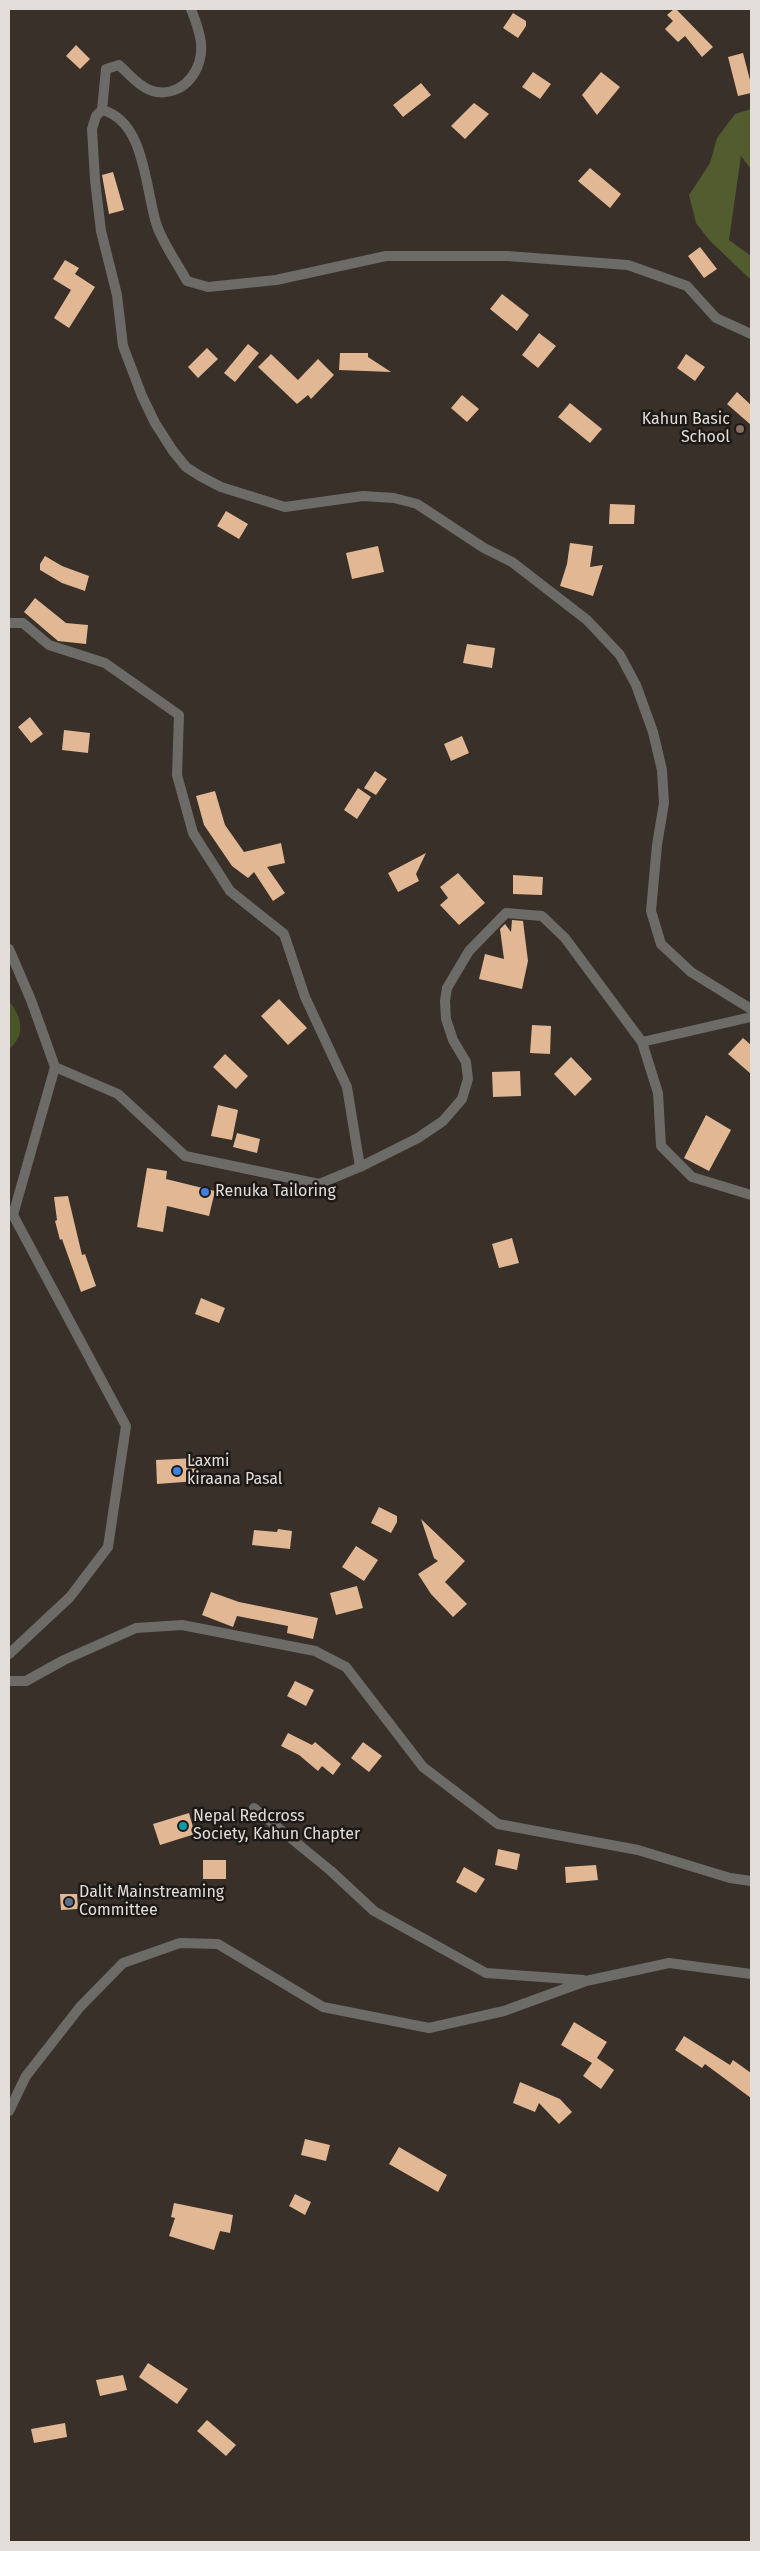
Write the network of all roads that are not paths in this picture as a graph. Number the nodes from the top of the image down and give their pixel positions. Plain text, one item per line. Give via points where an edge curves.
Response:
1 (191, 9) edge
2 (102, 110) junction
3 (751, 334) edge
4 (9, 623) edge
5 (9, 949) edge
6 (751, 1009) edge
7 (751, 1017) edge
8 (642, 1042) junction
9 (55, 1067) junction
10 (360, 1167) junction
11 (751, 1195) edge
12 (9, 1654) edge
13 (9, 1681) edge
14 (254, 1808) dead end
15 (751, 1882) edge
16 (751, 1974) edge
17 (586, 1981) junction
18 (9, 2111) edge

1 - 2 street via 201,44 191,81 176,90 156,92 138,83 120,66 106,69
2 - 3 street via 112,112 125,124 138,148 158,227 187,281 208,287 276,280 386,256 507,256 628,265 687,286 716,318
2 - 6 street via 96,116 92,129 94,172 101,231 116,295 123,346 155,424 173,451 186,467 221,487 285,507 363,496 394,498 417,504 484,548 512,562 587,620 620,655 636,685 653,732 662,770 664,802 651,911 661,944 691,972
4 - 10 street via 23,623 49,645 106,663 179,716 176,775 193,833 230,891 284,934 305,997 347,1087
5 - 9 street
7 - 8 street
8 - 10 street via 565,938 542,916 506,913 469,951 447,988 446,1019 452,1040 466,1062 468,1079 462,1099 443,1121 418,1138
8 - 11 street via 658,1094 661,1146 692,1177
9 - 10 street via 118,1094 185,1156 319,1184
9 - 12 street via 13,1215 126,1426 108,1547 70,1597
13 - 15 street via 26,1681 136,1628 182,1625 315,1652 346,1667 423,1767 498,1824 638,1850
14 - 17 street via 374,1911 486,1974
16 - 17 street via 669,1962
17 - 18 street via 504,2011 430,2028 323,2007 218,1944 180,1943 123,1963 80,2007 26,2076

